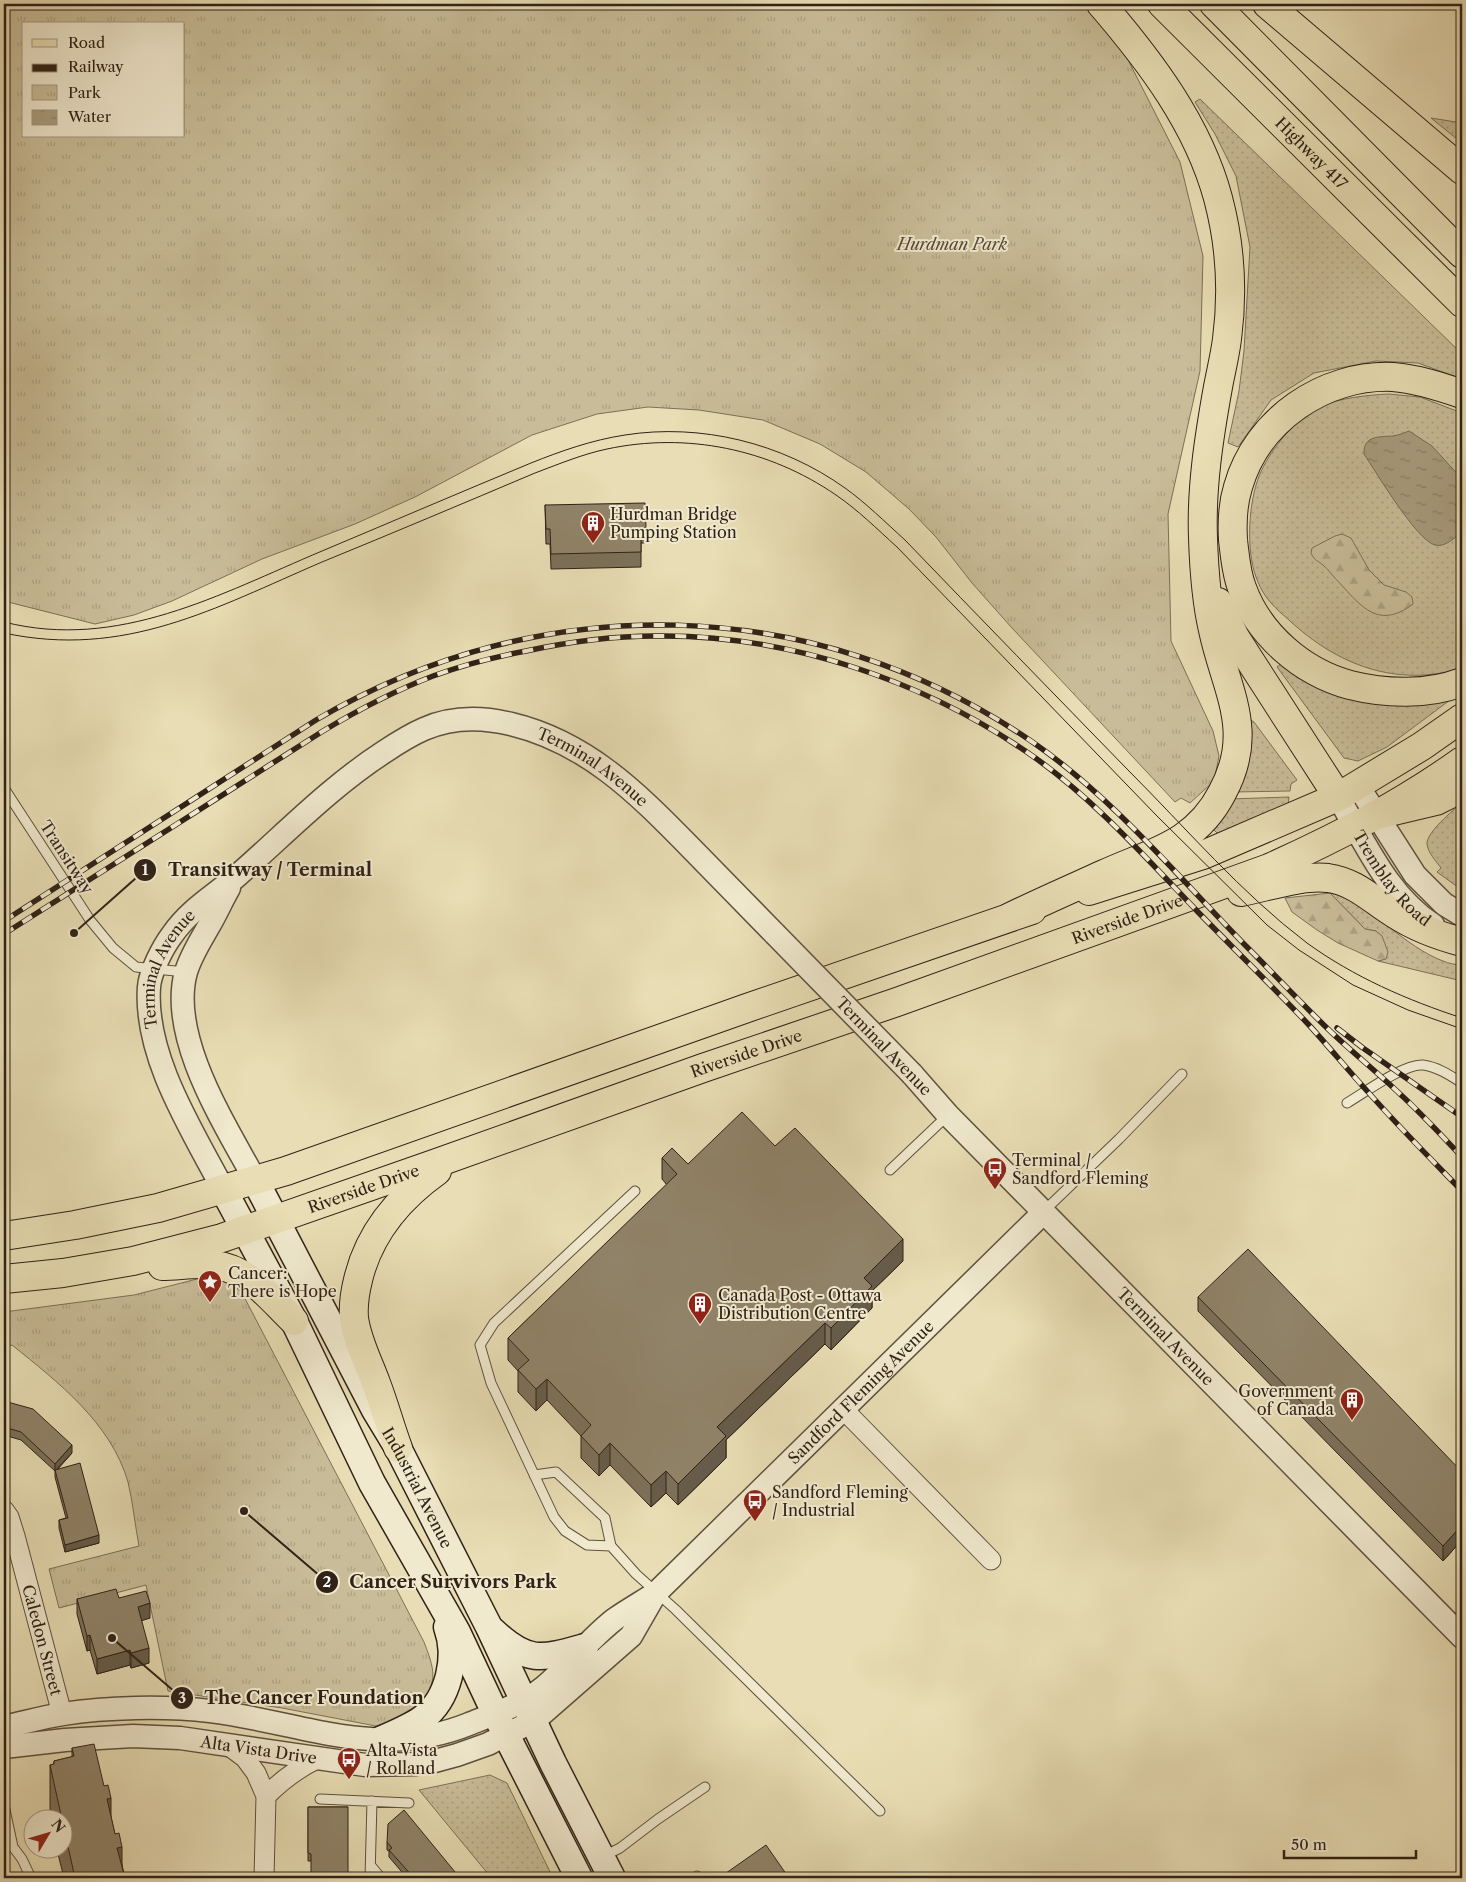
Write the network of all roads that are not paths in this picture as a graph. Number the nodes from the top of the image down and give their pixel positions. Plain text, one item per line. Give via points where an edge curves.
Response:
1 (1101, 4) edge
2 (1162, 4) edge
3 (1214, 4) edge
4 (1267, 4) edge
5 (1462, 170) edge
6 (1462, 254) edge
7 (1462, 303) edge
8 (1462, 394) edge
9 (1204, 568) junction
10 (1462, 682) edge
11 (1462, 718) edge
12 (1462, 761) edge
13 (4, 788) edge
14 (1462, 788) edge
15 (1348, 791) junction
16 (1367, 821) junction
17 (236, 877) junction
18 (1154, 910) junction
19 (1462, 915) edge
20 (1010, 917) junction
21 (1462, 942) edge
22 (154, 969) junction
23 (186, 972) junction
24 (1182, 1074) dead end
25 (1462, 1083) edge
26 (1347, 1102) dead end
27 (948, 1115) junction
28 (471, 1151) junction
29 (890, 1170) dead end
30 (254, 1180) junction
31 (223, 1189) junction
32 (635, 1191) dead end
33 (1044, 1212) junction
34 (275, 1219) junction
35 (244, 1230) junction
36 (4, 1236) edge
37 (95, 1268) junction
38 (4, 1279) edge
39 (294, 1321) junction
40 (843, 1409) junction
41 (398, 1448) junction
42 (534, 1475) junction
43 (4, 1510) edge
44 (611, 1546) junction
45 (991, 1560) dead end
46 (429, 1582) junction
47 (656, 1593) junction
48 (489, 1627) junction
49 (1462, 1638) edge
50 (585, 1646) junction
51 (529, 1710) junction
52 (62, 1714) junction
53 (500, 1724) junction
54 (4, 1727) edge
55 (380, 1740) junction
56 (229, 1746) junction
57 (4, 1747) edge
58 (317, 1759) junction
59 (705, 1787) dead end
60 (266, 1796) junction
61 (320, 1799) dead end
62 (372, 1801) junction
63 (409, 1802) dead end
64 (4, 1805) edge
65 (880, 1811) dead end
66 (6, 1823) edge
67 (371, 1866) junction
68 (607, 1868) edge
69 (31, 1878) edge
70 (264, 1878) edge
71 (370, 1878) edge
72 (381, 1878) edge
73 (578, 1878) edge

1 - 9 main road via 1142,51 1187,122 1201,148 1219,200 1230,294 1227,340 1206,460 1202,515
2 - 7 main road, Highway 417
3 - 6 main road
4 - 5 main road
8 - 10 main road via 1420,380 1393,377 1353,381 1314,394 1281,418 1253,453 1238,487 1233,532 1241,586 1250,608 1264,628 1299,661 1340,682 1372,690 1433,689
9 - 15 main road via 1234,637
9 - 20 main road via 1213,632 1236,709 1238,748 1222,793 1201,822 1171,846
11 - 15 main road
12 - 16 main road, Riverside Drive
13 - 22 lane, Transitway via 90,920 113,948 136,967
14 - 16 main road via 1436,801
15 - 16 street, Tremblay Road
15 - 20 main road via 1203,855
16 - 18 main road, Riverside Drive via 1269,868
16 - 19 street, Tremblay Road via 1444,904
16 - 21 street, Tremblay Road via 1384,875 1410,908
17 - 22 street, Terminal Avenue via 196,908 171,936
17 - 23 street, Terminal Avenue via 200,940
17 - 27 street, Terminal Avenue, bridge via 325,796 399,742 425,728 458,720 485,719 512,724 555,740 598,763 625,784 912,1074
18 - 21 main road via 1291,882 1327,878 1359,888 1395,914 1440,936
18 - 28 main road, Riverside Drive
20 - 30 main road
22 - 23 lane, Transitway
22 - 31 street, Terminal Avenue via 149,985 155,1040 185,1117
23 - 30 street, Terminal Avenue via 183,1007 190,1046 211,1097
24 - 33 lane
25 - 26 lane via 1439,1070 1417,1065
27 - 29 lane
27 - 33 street, Terminal Avenue
28 - 34 main road, Riverside Drive
28 - 41 main road via 426,1179 392,1211 376,1234 360,1271 354,1316 358,1338
30 - 31 main road
30 - 34 main road, Industrial Avenue
31 - 35 main road
31 - 36 main road via 158,1208
32 - 42 lane via 494,1323 480,1345 491,1383
33 - 40 street, Sandford Fleming Avenue
33 - 49 street, Terminal Avenue
34 - 35 main road, Riverside Drive
34 - 41 main road, Industrial Avenue via 374,1410
35 - 37 main road, Riverside Drive via 175,1252
35 - 39 main road
37 - 38 main road, Riverside Drive
37 - 39 main road via 217,1265 255,1282
39 - 46 main road via 372,1483
40 - 45 street
40 - 47 street, Sandford Fleming Avenue
41 - 48 main road, Industrial Avenue
42 - 44 lane via 554,1517 565,1530 587,1545
42 - 44 lane via 556,1472 576,1489 605,1518
43 - 52 street, Caledon Street via 15,1536
44 - 47 lane
46 - 53 main road via 457,1632
46 - 55 main road via 448,1630 451,1649 449,1677 439,1700 423,1718
47 - 50 street, Sandford Fleming Avenue via 614,1620
47 - 51 street, Sandford Fleming Avenue via 630,1636
47 - 65 lane
48 - 50 main road via 509,1646 538,1657
48 - 51 main road, Industrial Avenue
50 - 51 street, Sandford Fleming Avenue via 544,1687
51 - 53 street, Alta Vista Drive
51 - 68 main road, Industrial Avenue
52 - 54 street, Alta Vista Drive
52 - 55 street, Alta Vista Drive via 148,1709 209,1711
53 - 55 street, Alta Vista Drive via 468,1725 431,1736
53 - 58 street, Alta Vista Drive via 457,1755 416,1764 365,1765
53 - 73 main road
56 - 57 street, Alta Vista Drive via 180,1738 133,1736
56 - 58 street, Alta Vista Drive
56 - 60 street via 245,1758
58 - 60 street via 296,1769
59 - 68 lane via 620,1848
60 - 70 street
61 - 62 lane
62 - 63 lane
62 - 67 lane
64 - 66 lane
66 - 69 lane via 13,1846
67 - 71 lane
67 - 72 lane

